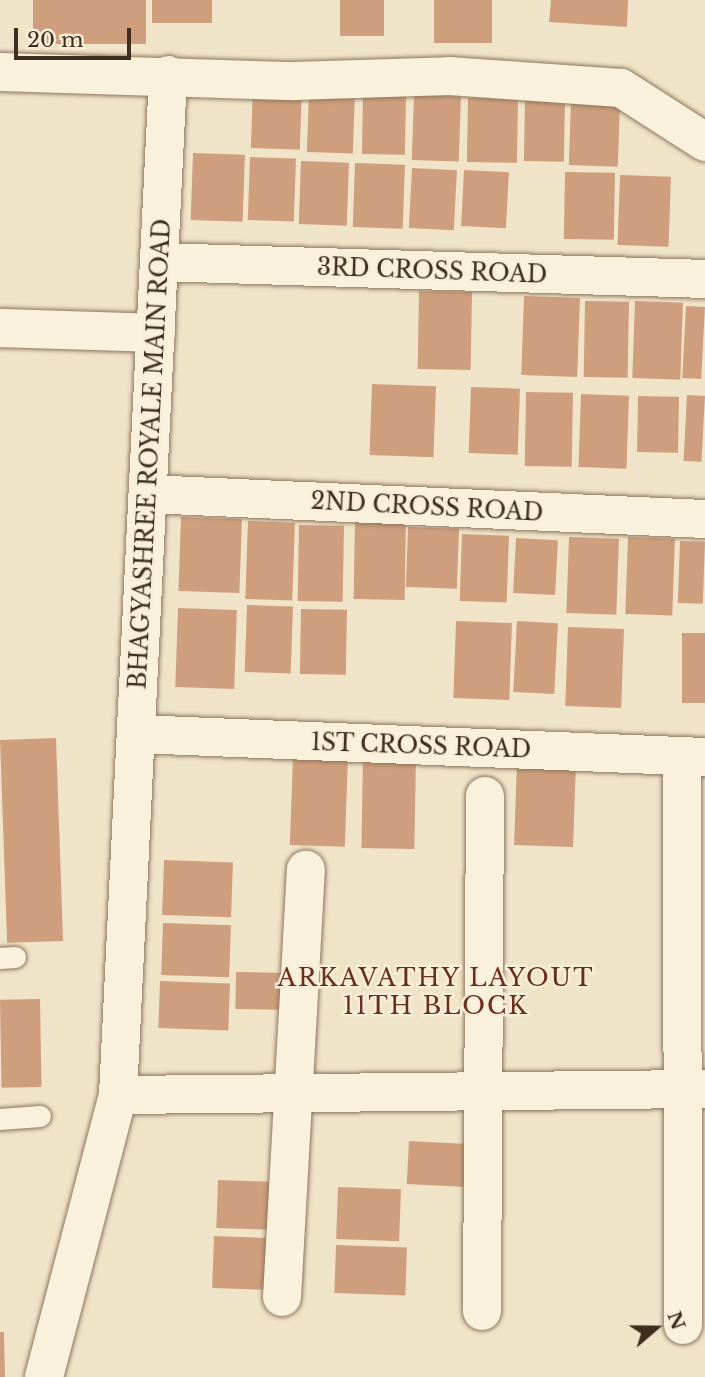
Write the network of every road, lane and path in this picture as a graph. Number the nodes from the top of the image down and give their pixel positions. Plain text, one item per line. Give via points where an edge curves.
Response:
1 (0, 72) edge
2 (168, 75) junction
3 (705, 142) edge
4 (159, 262) junction
5 (705, 279) edge
6 (0, 328) edge
7 (156, 333) junction
8 (148, 494) junction
9 (705, 519) edge
10 (137, 734) junction
11 (694, 756) edge
12 (485, 796) dead end
13 (306, 870) dead end
14 (695, 1089) edge
15 (484, 1091) junction
16 (292, 1093) junction
17 (118, 1095) junction
18 (40, 1116) dead end
19 (0, 1119) edge
20 (282, 1297) dead end
21 (482, 1311) dead end
22 (683, 1325) dead end
23 (44, 1377) edge

1 - 2 street
2 - 3 street via 293,81 449,76 621,88
2 - 4 street, BHAGYASHREE ROYALE MAIN ROAD
4 - 5 street, 3RD CROSS ROAD
4 - 7 street, BHAGYASHREE ROYALE MAIN ROAD
6 - 7 street
7 - 8 street, BHAGYASHREE ROYALE MAIN ROAD
8 - 9 street, 2ND CROSS ROAD
8 - 10 street, BHAGYASHREE ROYALE MAIN ROAD
10 - 11 street, 1ST CROSS ROAD
10 - 17 street, BHAGYASHREE ROYALE MAIN ROAD
11 - 14 street
12 - 15 street
13 - 16 street
14 - 15 street
14 - 22 street
15 - 16 street
15 - 21 street
16 - 17 street
16 - 20 street
17 - 23 street, BHAGYASHREE ROYALE MAIN ROAD
18 - 19 lane

